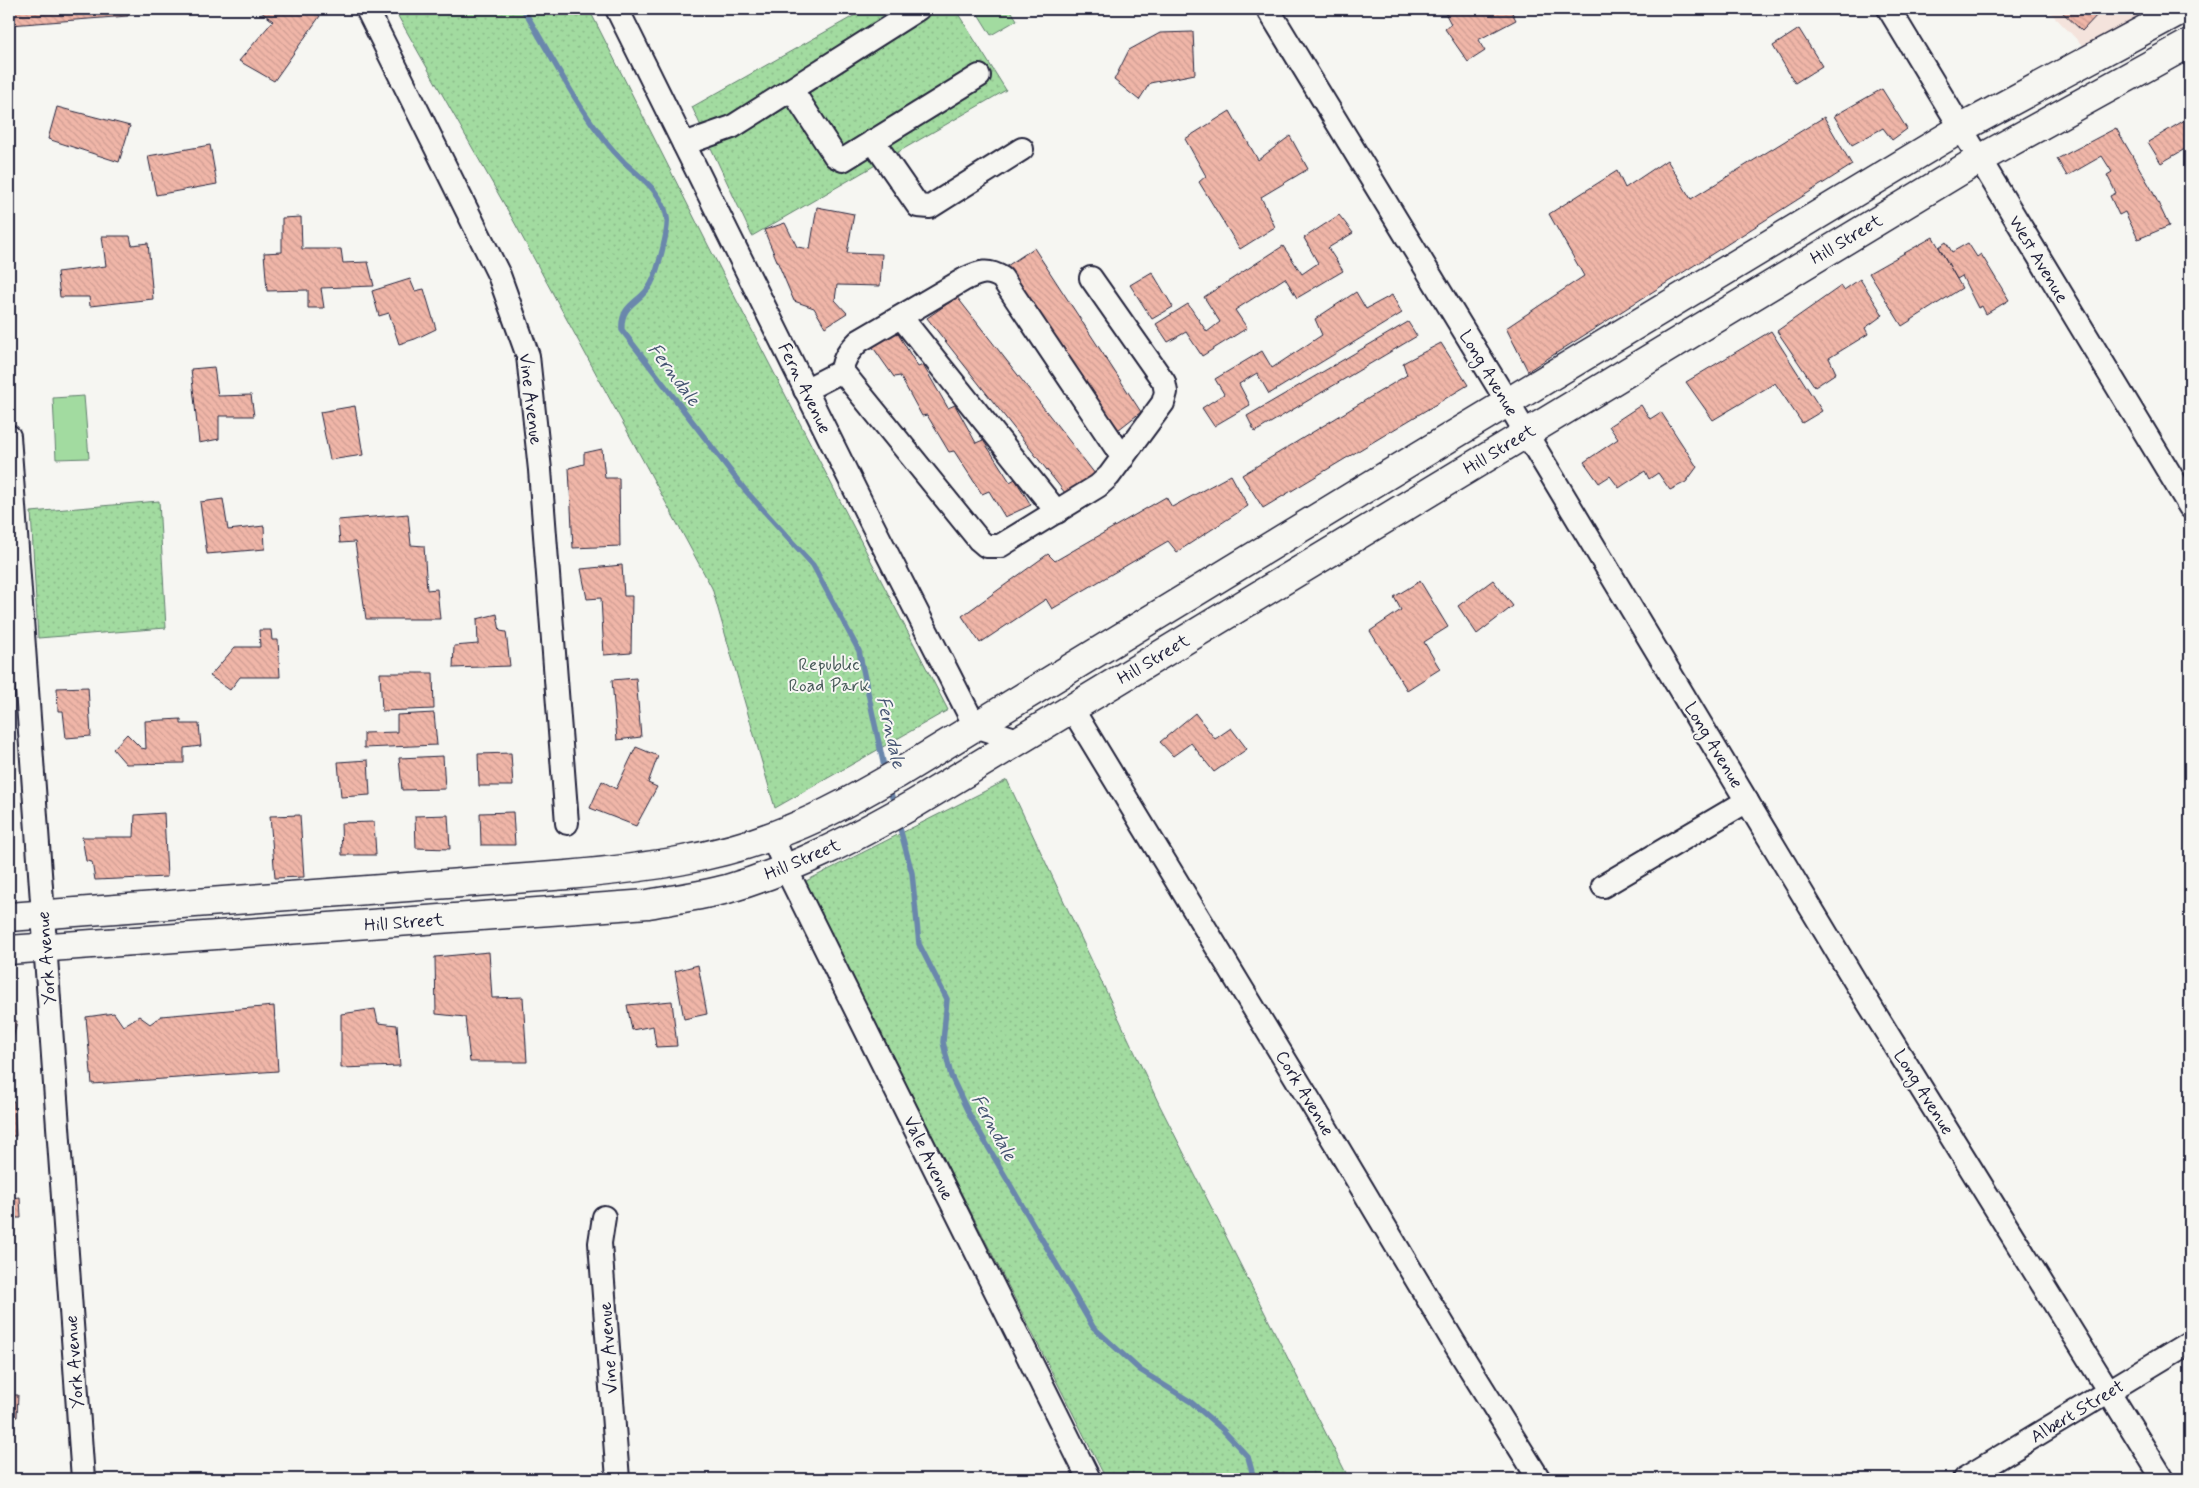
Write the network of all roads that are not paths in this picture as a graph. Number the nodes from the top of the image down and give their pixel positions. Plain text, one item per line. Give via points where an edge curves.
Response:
1 (367, 9) edge
2 (617, 9) edge
3 (918, 9) edge
4 (1268, 9) edge
5 (1889, 9) edge
6 (2183, 9) edge
7 (2190, 43) edge
8 (979, 76) dead end
9 (792, 90) junction
10 (1960, 129) junction
11 (873, 141) junction
12 (684, 144) junction
13 (1022, 149) dead end
14 (1978, 160) junction
15 (1091, 278) dead end
16 (901, 317) junction
17 (842, 371) junction
18 (805, 390) junction
19 (1508, 403) junction
20 (1526, 434) junction
21 (9, 436) edge
22 (1123, 458) junction
23 (2190, 507) edge
24 (1057, 512) junction
25 (1071, 707) junction
26 (975, 726) junction
27 (1018, 740) junction
28 (1747, 801) junction
29 (567, 824) dead end
30 (772, 836) junction
31 (786, 869) junction
32 (1603, 886) dead end
33 (43, 914) junction
34 (9, 916) edge
35 (45, 948) junction
36 (9, 950) edge
37 (604, 1217) dead end
38 (2190, 1342) edge
39 (2109, 1391) junction
40 (83, 1479) edge
41 (618, 1479) edge
42 (1089, 1479) edge
43 (1539, 1479) edge
44 (1964, 1479) edge
45 (2163, 1479) edge

1 - 29 street, Vine Avenue via 499,275 528,356
2 - 12 street, Fern Avenue
3 - 9 street
4 - 19 street, Long Avenue
5 - 10 street, West Avenue
6 - 10 main road, Hill Street
7 - 14 main road, Hill Street
8 - 11 street
9 - 11 street via 839,159 843,160
9 - 12 street via 732,127
10 - 14 street, West Avenue
10 - 19 main road, Hill Street
11 - 13 street via 918,206 924,208
12 - 18 street, Fern Avenue
14 - 20 main road, Hill Street
14 - 23 street, West Avenue
15 - 22 street via 1164,382 1166,392 1163,403
16 - 17 street via 855,345 843,362
16 - 22 street via 965,279 980,272 993,272 1002,278
16 - 24 street
17 - 18 street
17 - 24 street via 986,546 1000,546
18 - 26 street, Fern Avenue
19 - 20 street, Long Avenue
19 - 26 main road, Hill Street
20 - 25 main road, Hill Street
20 - 28 street, Long Avenue
21 - 33 street, York Avenue
22 - 24 street via 1098,486
25 - 27 main road, Hill Street
25 - 43 street, Cork Avenue via 1419,1298
26 - 27 street
26 - 30 main road, Hill Street via 845,803
27 - 31 main road, Hill Street via 862,833
28 - 32 street
28 - 39 street, Long Avenue
30 - 31 street, Vale Avenue
30 - 33 main road, Hill Street via 682,862 644,868
31 - 35 main road, Hill Street via 725,889 648,904
31 - 42 street, Vale Avenue
33 - 34 main road, Hill Street
33 - 35 street, York Avenue
35 - 36 main road, Hill Street
35 - 40 street, York Avenue
37 - 41 street, Vine Avenue via 600,1243
38 - 39 street, Albert Street
39 - 44 street, Albert Street
39 - 45 street, Long Avenue

